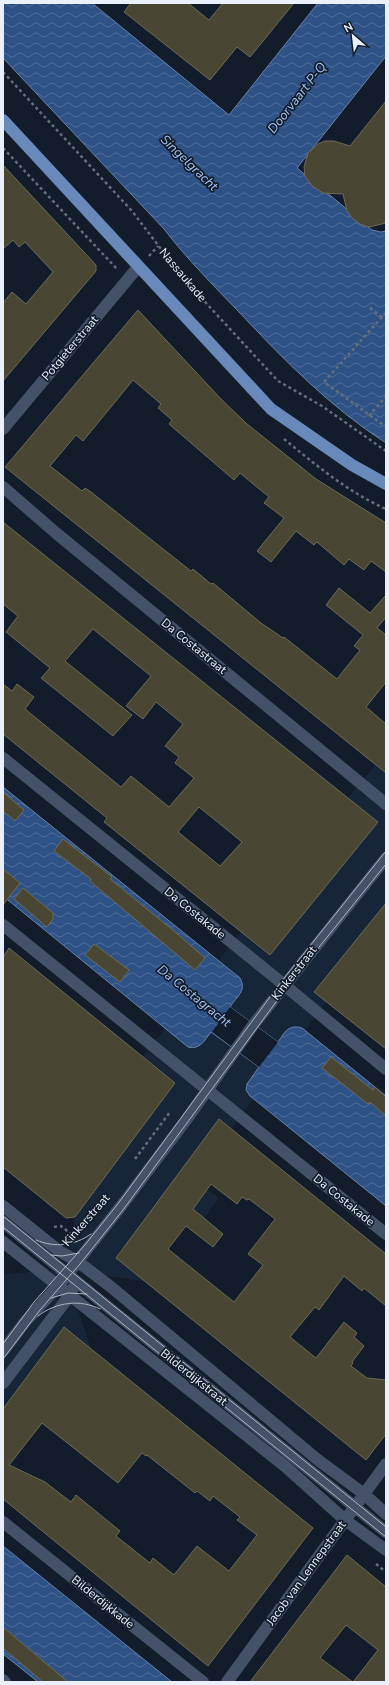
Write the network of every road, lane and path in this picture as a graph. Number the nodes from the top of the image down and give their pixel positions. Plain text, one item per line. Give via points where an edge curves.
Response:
1 (3, 72) edge
2 (3, 120) edge
3 (138, 267) junction
4 (370, 308) dead end
5 (386, 313) edge
6 (382, 317) junction
7 (386, 396) edge
8 (369, 416) junction
9 (386, 427) edge
10 (3, 429) edge
11 (386, 452) edge
12 (386, 484) edge
13 (3, 487) edge
14 (3, 758) edge
15 (386, 804) edge
16 (386, 858) edge
17 (3, 925) edge
18 (284, 985) junction
19 (386, 1070) edge
20 (207, 1091) junction
21 (173, 1109) dead end
22 (131, 1164) dead end
23 (3, 1206) edge
24 (90, 1219) dead end
25 (3, 1222) edge
26 (386, 1234) edge
27 (3, 1242) edge
28 (59, 1251) junction
29 (77, 1261) junction
30 (71, 1277) junction
31 (58, 1286) junction
32 (70, 1295) junction
33 (3, 1351) edge
34 (3, 1383) edge
35 (386, 1464) edge
36 (364, 1494) junction
37 (354, 1507) junction
38 (386, 1514) edge
39 (345, 1520) junction
40 (3, 1522) edge
41 (386, 1532) edge
42 (386, 1550) edge
43 (203, 1682) edge
44 (227, 1682) edge

1 - 11 path, Nassaukade via 132,210 183,278 278,381 322,406
2 - 3 main road
3 - 10 street, Potgieterstraat
3 - 12 main road via 271,409 352,465
4 - 6 path
5 - 6 path
6 - 8 path via 324,382
7 - 8 path
8 - 9 path
13 - 15 street, Da Costastraat
14 - 18 street, Da Costakade
16 - 18 street, Kinkerstraat
17 - 20 street, Da Costakade
18 - 19 street, Da Costakade
18 - 20 street, Kinkerstraat
20 - 26 street, Da Costakade
20 - 29 street, Kinkerstraat
21 - 22 path
23 - 28 street, Bilderdijkstraat
24 - 28 path, Kinkerstraat
25 - 30 street, Bilderdijkstraat
27 - 31 street, Bilderdijkstraat
28 - 29 street, Bilderdijkstraat
29 - 30 street, Kinkerstraat
29 - 36 street, Bilderdijkstraat via 318,1460
30 - 31 street, Kinkerstraat
30 - 32 street, Kinkerstraat
30 - 37 street, Bilderdijkstraat
31 - 32 street, Bilderdijkstraat
31 - 33 street, Kinkerstraat
32 - 34 street, Kinkerstraat
32 - 39 street, Bilderdijkstraat via 286,1467
35 - 36 street, Jacob van Lennepstraat
36 - 37 street, Jacob van Lennepstraat
36 - 38 street, Bilderdijkstraat
37 - 39 street, Jacob van Lennepstraat
37 - 41 street, Bilderdijkstraat
39 - 42 street, Bilderdijkstraat
39 - 44 street, Jacob van Lennepstraat
40 - 43 street, Bilderdijkkade

